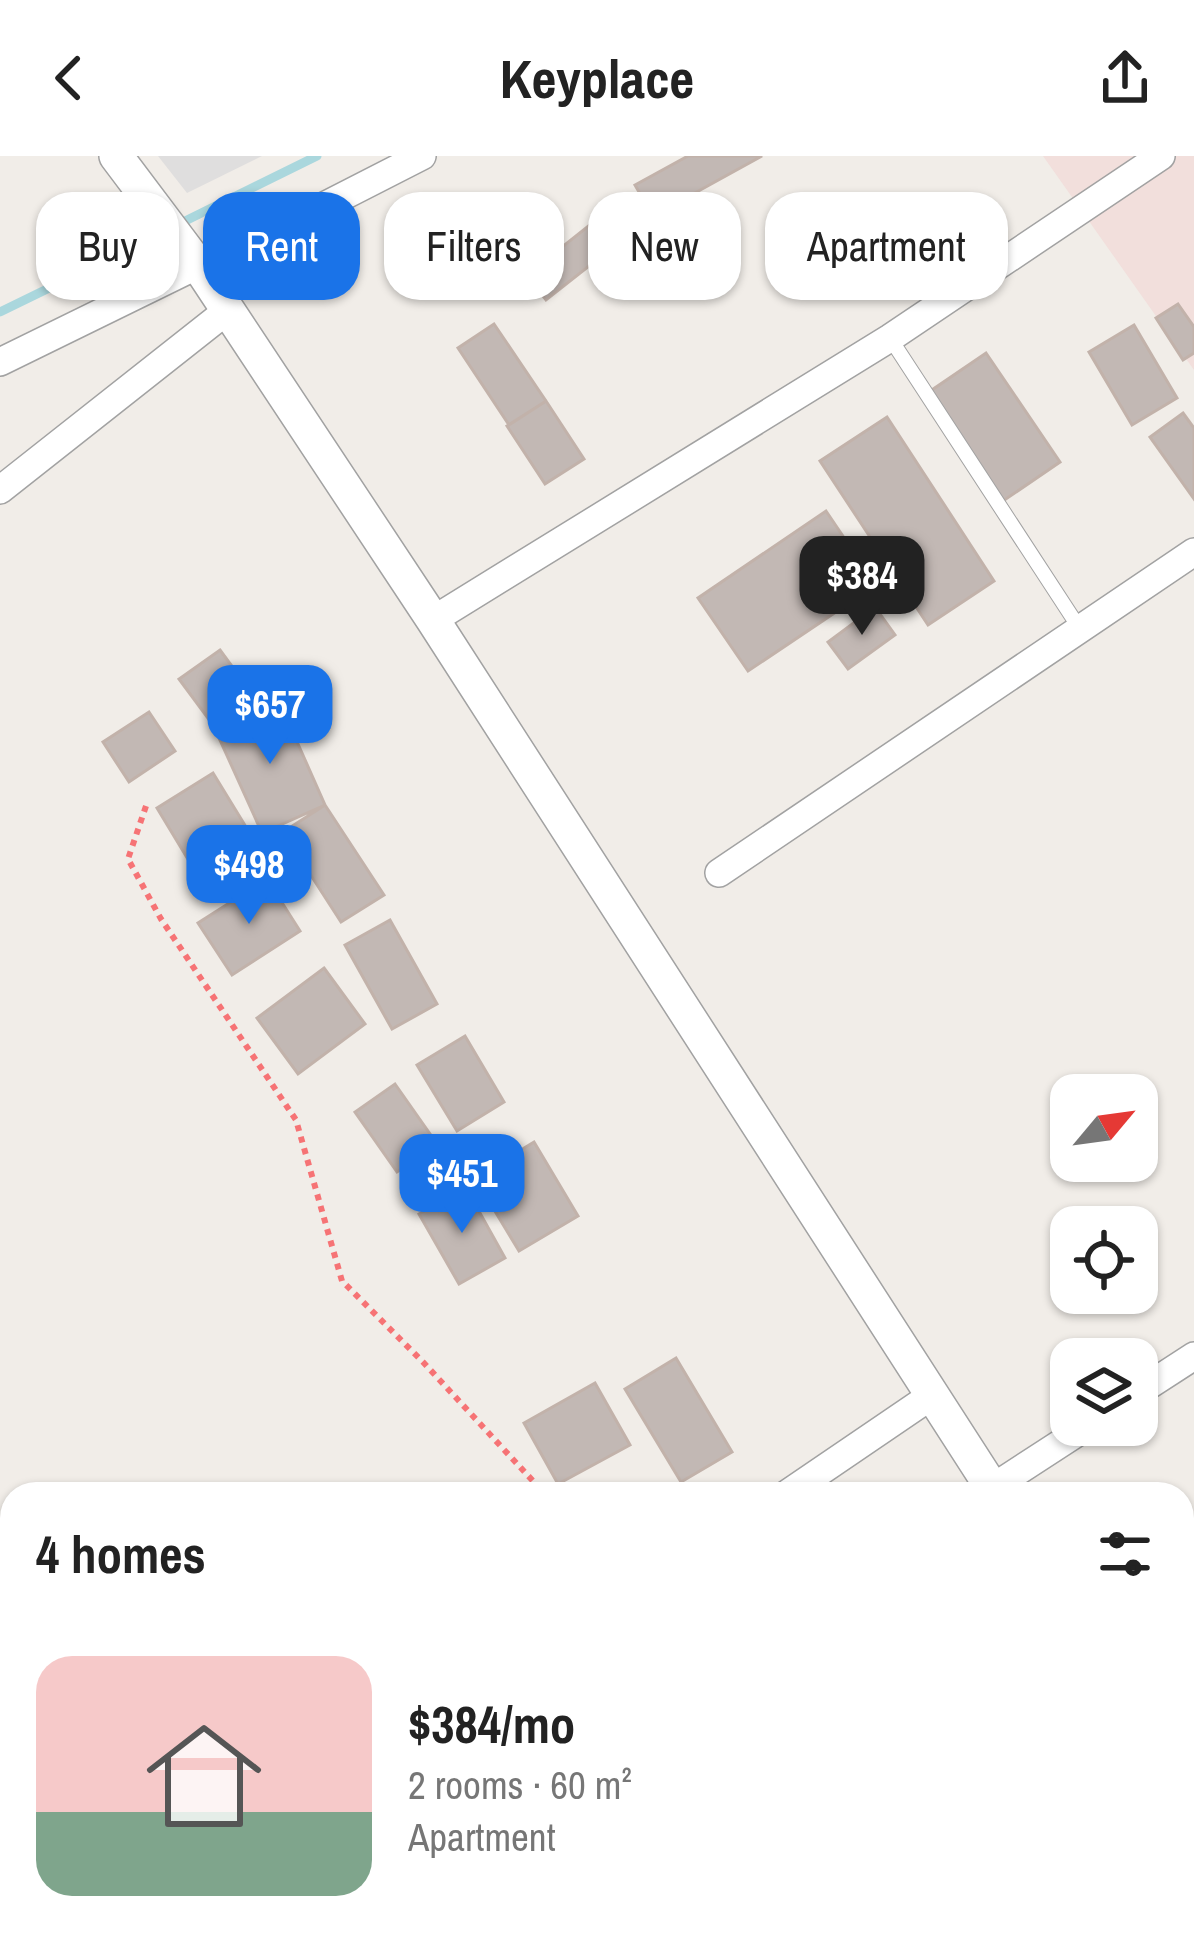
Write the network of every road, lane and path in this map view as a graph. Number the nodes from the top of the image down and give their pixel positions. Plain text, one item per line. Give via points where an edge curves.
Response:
1 (422, 156) edge
2 (1161, 156) edge
3 (123, 158) edge
4 (198, 265) junction
5 (228, 310) junction
6 (890, 338) junction
7 (0, 362) edge
8 (0, 490) edge
9 (1194, 552) edge
10 (433, 620) junction
11 (1080, 629) junction
12 (146, 806) dead end
13 (719, 873) dead end
14 (1194, 1356) edge
15 (1158, 1380) edge
16 (932, 1396) junction
17 (1059, 1446) edge
18 (534, 1482) edge
19 (806, 1482) edge
20 (988, 1482) edge
21 (1007, 1482) edge

1 - 4 street
2 - 6 street
3 - 4 street
4 - 5 street
4 - 7 street
5 - 8 street
5 - 10 street
6 - 10 street
6 - 11 lane
9 - 11 street
10 - 16 street
11 - 13 street
12 - 18 path via 128,860 296,1120 342,1281
14 - 15 street
16 - 19 street
16 - 20 street
17 - 21 street

